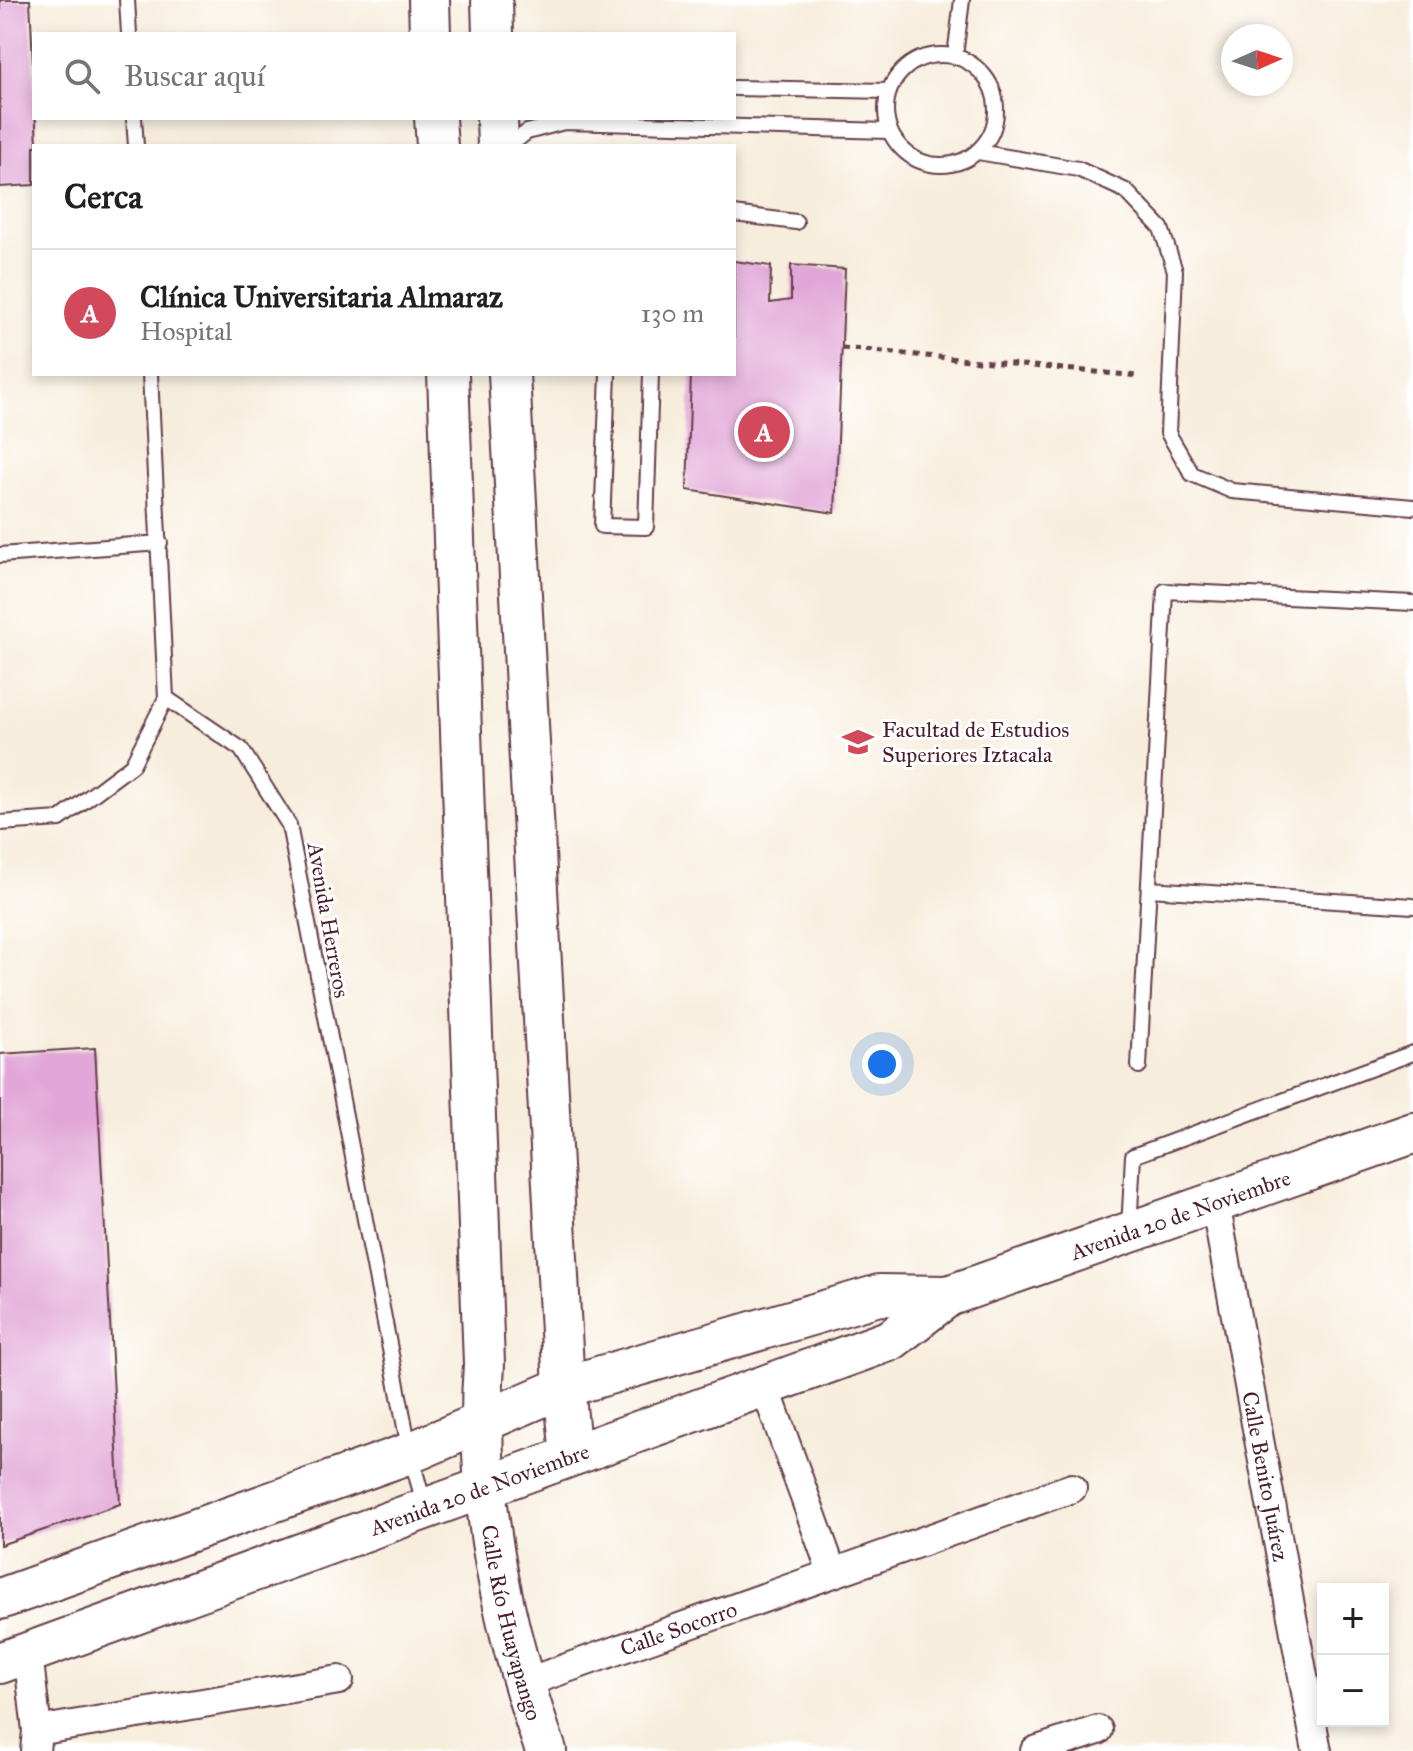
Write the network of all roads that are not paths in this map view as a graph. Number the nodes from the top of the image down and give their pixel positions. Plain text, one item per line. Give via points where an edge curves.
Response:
1 (127, 0) edge
2 (429, 0) edge
3 (492, 0) edge
4 (962, 0) edge
5 (129, 32) edge
6 (430, 32) edge
7 (493, 32) edge
8 (955, 56) junction
9 (736, 88) edge
10 (889, 91) junction
11 (134, 120) edge
12 (435, 120) edge
13 (497, 120) edge
14 (620, 121) edge
15 (889, 131) junction
16 (136, 144) edge
17 (437, 144) edge
18 (498, 144) edge
19 (512, 144) edge
20 (978, 152) junction
21 (736, 214) edge
22 (796, 222) dead end
23 (150, 376) edge
24 (448, 376) edge
25 (509, 376) edge
26 (608, 376) edge
27 (651, 376) edge
28 (1413, 507) edge
29 (160, 543) junction
30 (0, 555) edge
31 (1413, 603) edge
32 (166, 698) junction
33 (0, 823) edge
34 (1149, 889) junction
35 (1413, 906) edge
36 (1413, 1053) edge
37 (1139, 1066) dead end
38 (1413, 1133) edge
39 (1215, 1203) junction
40 (1129, 1233) junction
41 (948, 1296) junction
42 (564, 1387) junction
43 (765, 1387) junction
44 (481, 1423) junction
45 (410, 1453) junction
46 (571, 1455) junction
47 (1072, 1488) dead end
48 (483, 1490) junction
49 (426, 1509) junction
50 (832, 1572) junction
51 (0, 1599) edge
52 (14, 1658) edge
53 (339, 1680) dead end
54 (522, 1684) junction
55 (1098, 1730) dead end
56 (36, 1741) edge
57 (546, 1751) edge
58 (1035, 1751) edge
59 (1317, 1751) edge

1 - 5 lane
2 - 6 main road
3 - 7 main road
4 - 8 lane
8 - 10 lane via 915,61 899,73
8 - 20 lane via 980,71 995,97 991,136
9 - 10 lane
10 - 15 lane
11 - 16 lane
12 - 17 main road
13 - 18 main road
14 - 15 lane
14 - 19 lane via 545,125
15 - 20 lane via 901,149 929,164 960,163
20 - 28 lane via 1078,169 1126,191 1161,228 1175,271 1168,433 1192,474 1232,491
21 - 22 lane
23 - 29 lane
24 - 44 main road, Calle Río Huayapango via 484,1364
25 - 42 main road
26 - 27 lane via 602,526 646,527
29 - 30 lane
29 - 32 lane
31 - 34 lane via 1165,591
32 - 33 lane via 132,765 60,819
32 - 45 lane, Avenida Herreros via 241,749 289,825
34 - 35 lane
34 - 37 lane
36 - 40 lane via 1133,1156
38 - 39 main road, Avenida 20 de Noviembre
39 - 40 main road, Avenida 20 de Noviembre
39 - 59 street, Calle Benito Juárez
40 - 41 main road, Avenida 20 de Noviembre
41 - 42 main road, Avenida 20 de Noviembre via 879,1295
41 - 43 main road, Avenida 20 de Noviembre via 891,1340
42 - 44 main road, Avenida 20 de Noviembre
42 - 46 main road
43 - 46 main road, Avenida 20 de Noviembre
43 - 50 street
44 - 45 main road, Avenida 20 de Noviembre
44 - 48 main road, Calle Río Huayapango
45 - 49 lane, Avenida Herreros
45 - 51 main road, Avenida 20 de Noviembre
46 - 48 main road, Avenida 20 de Noviembre
47 - 50 street, Calle Socorro
48 - 49 main road, Avenida 20 de Noviembre
48 - 54 main road, Calle Río Huayapango
49 - 52 main road, Avenida 20 de Noviembre
50 - 54 street, Calle Socorro
52 - 56 street
53 - 56 street
54 - 57 main road, Calle Río Huayapango
55 - 58 street

